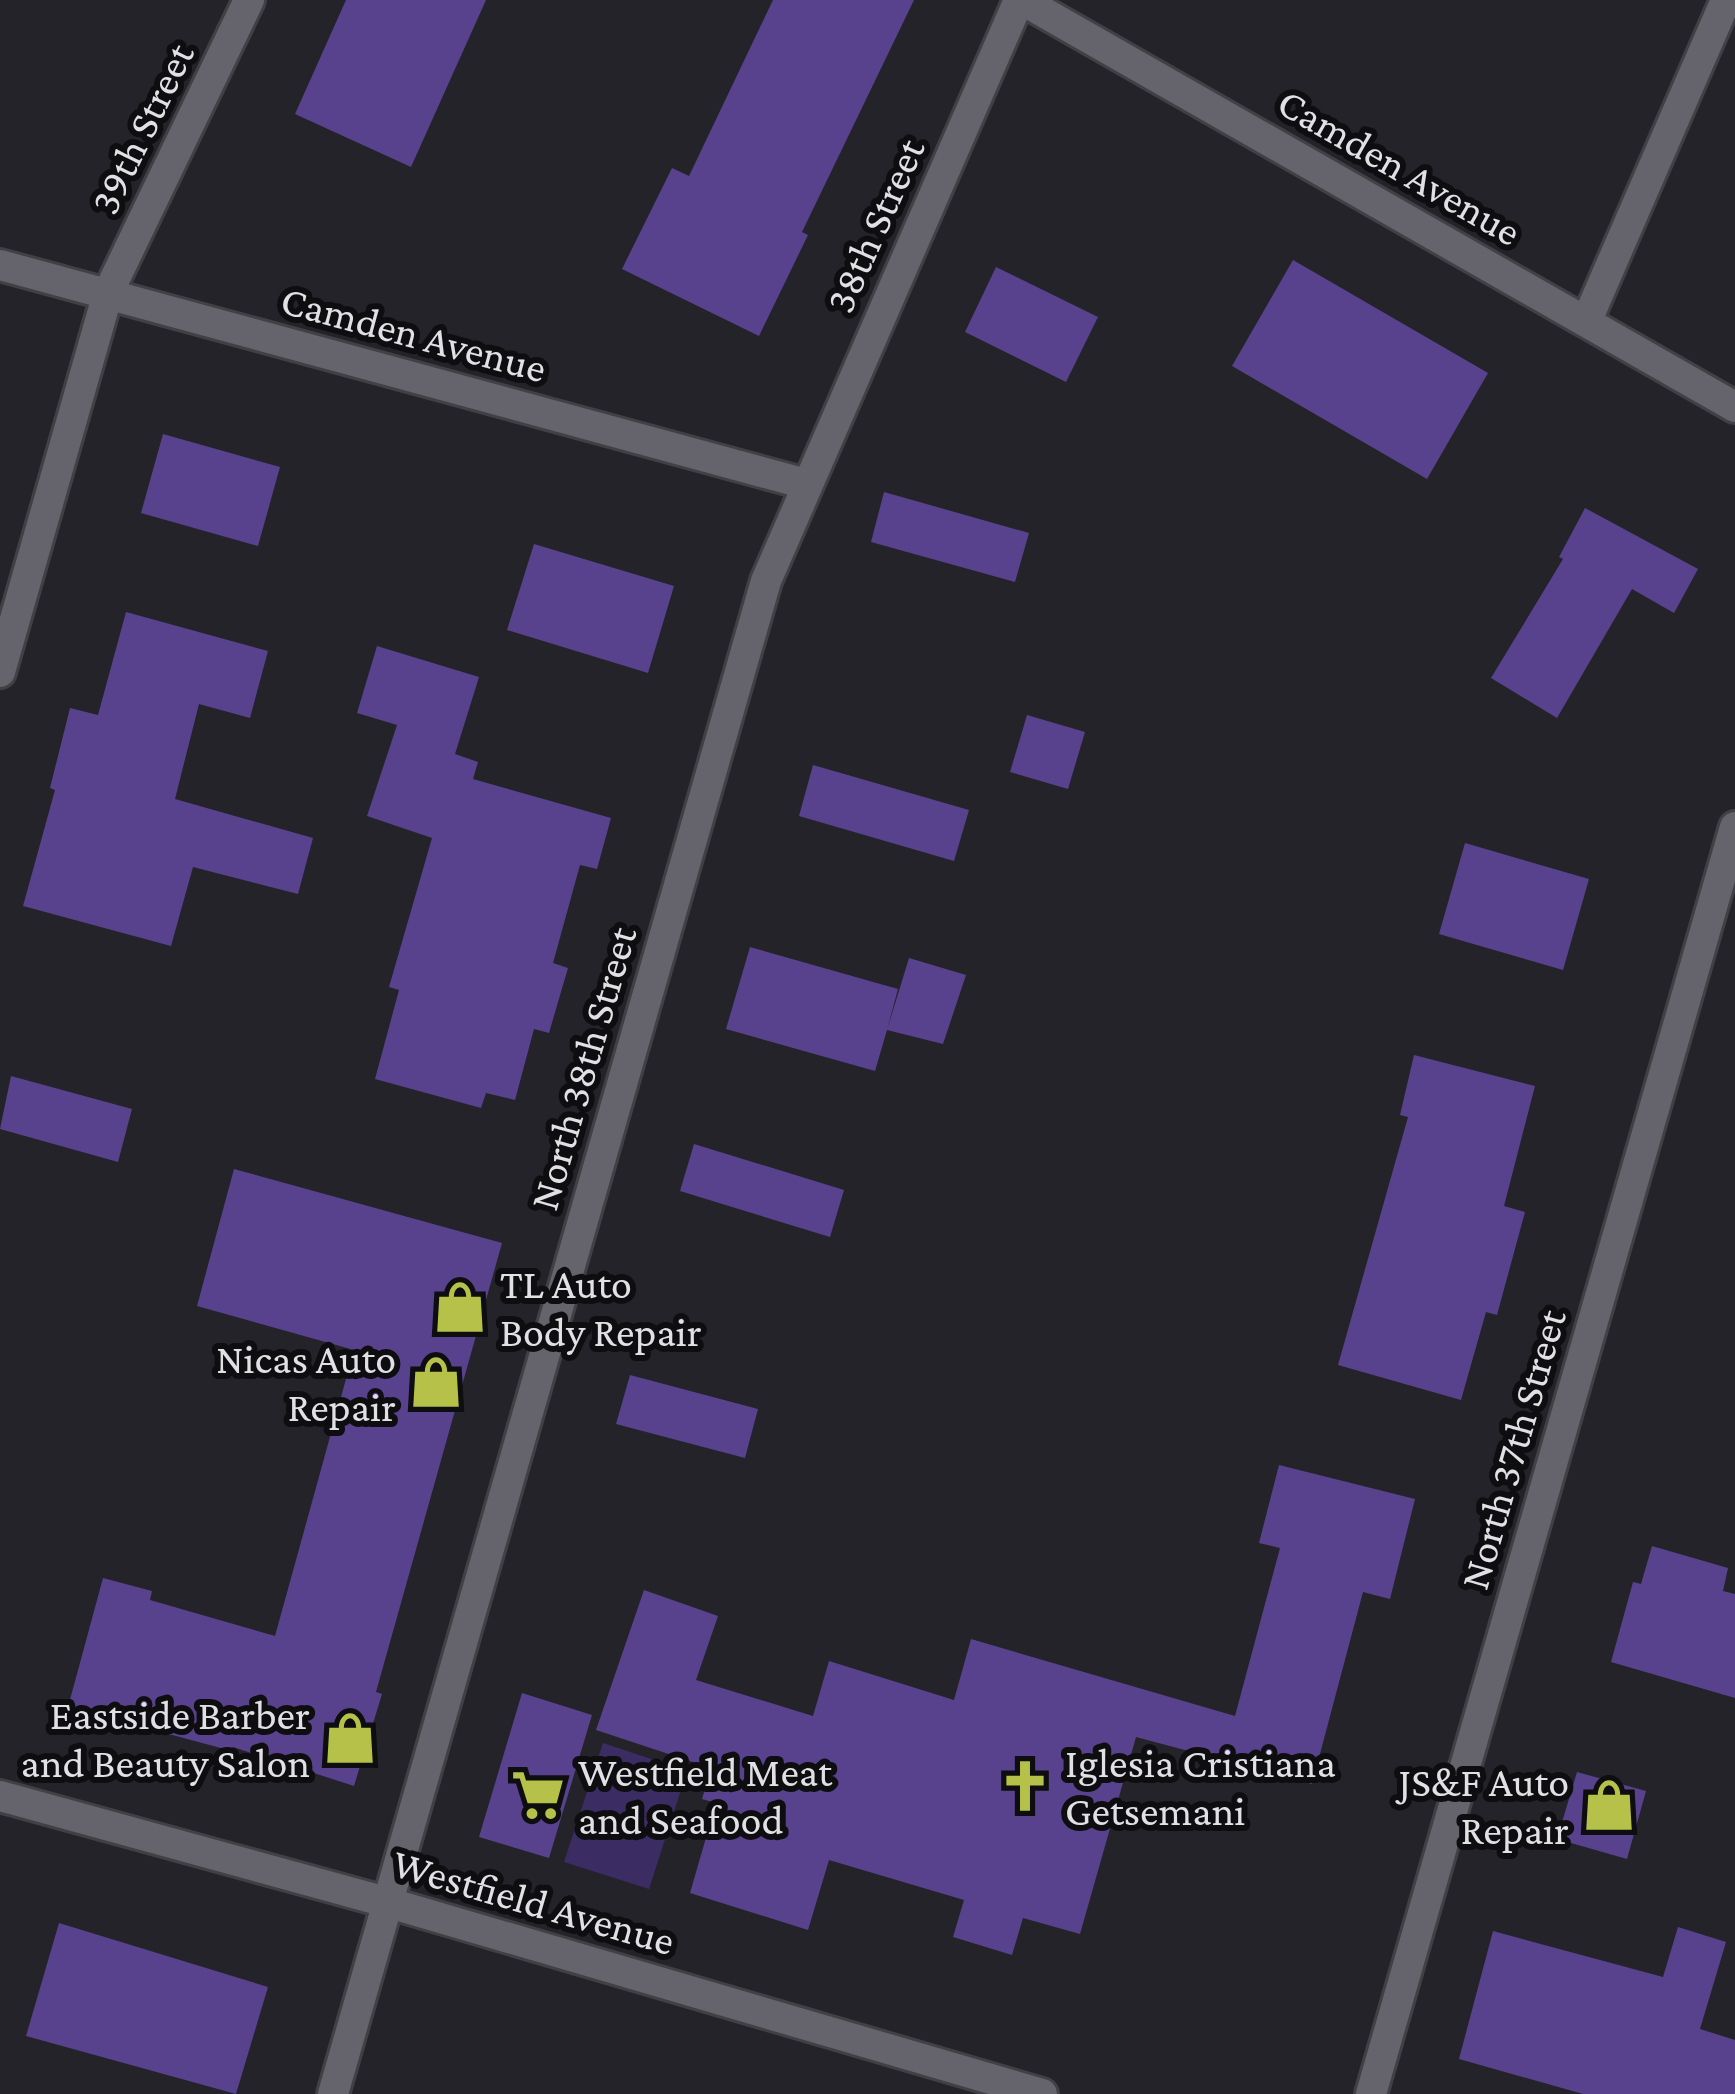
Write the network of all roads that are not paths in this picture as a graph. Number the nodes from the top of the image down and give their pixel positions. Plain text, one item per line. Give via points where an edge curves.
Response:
1 (249, 0) edge
2 (1020, 0) edge
3 (1726, 0) edge
4 (0, 265) edge
5 (108, 293) junction
6 (1587, 320) junction
7 (1735, 407) edge
8 (806, 484) junction
9 (0, 672) edge
10 (1735, 827) edge
11 (0, 1796) edge
12 (386, 1902) junction
13 (334, 2094) edge
14 (1042, 2094) edge
15 (1371, 2094) edge

1 - 5 street, 39th Street
2 - 6 street, Camden Avenue
2 - 8 street, 38th Street
3 - 6 street
4 - 5 street, Camden Avenue
5 - 8 street, Camden Avenue
5 - 9 street, 39th Street
6 - 7 street, Camden Avenue
8 - 12 street, North 38th Street via 766,581
10 - 15 street, North 37th Street
11 - 12 street, Westfield Avenue
12 - 13 street, North 38th Street
12 - 14 street, Westfield Avenue

